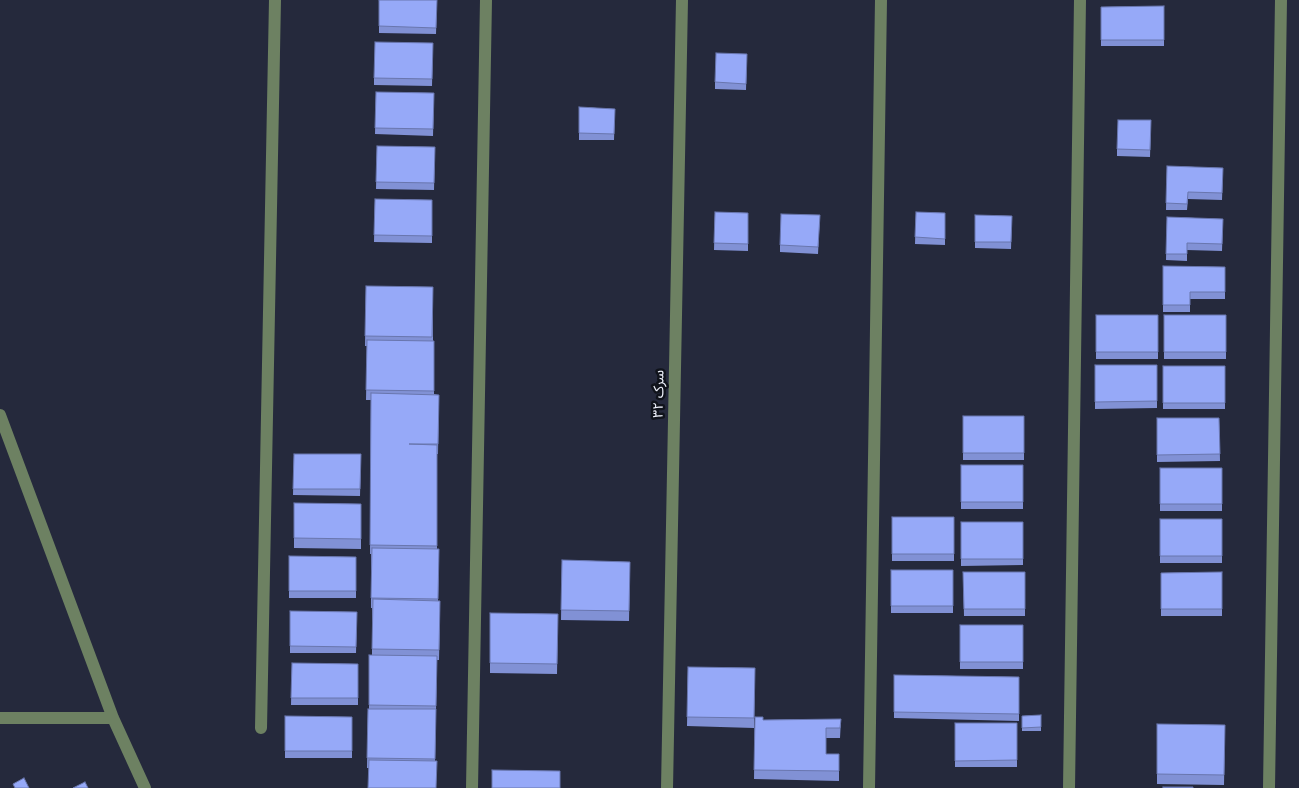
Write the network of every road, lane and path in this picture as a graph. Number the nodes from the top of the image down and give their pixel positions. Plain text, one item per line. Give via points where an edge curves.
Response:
1 (276, 0) edge
2 (486, 0) edge
3 (682, 0) edge
4 (880, 0) edge
5 (1080, 0) edge
6 (1281, 0) edge
7 (0, 415) edge
8 (0, 718) edge
9 (113, 718) junction
10 (261, 728) dead end
11 (145, 788) edge
12 (472, 788) edge
13 (667, 788) edge
14 (869, 788) edge
15 (1069, 788) edge
16 (1269, 788) edge

1 - 10 street
2 - 12 street
3 - 13 street, سرک ۳۲
4 - 14 street
5 - 15 street
6 - 16 street
7 - 9 street
8 - 9 street
9 - 11 street

